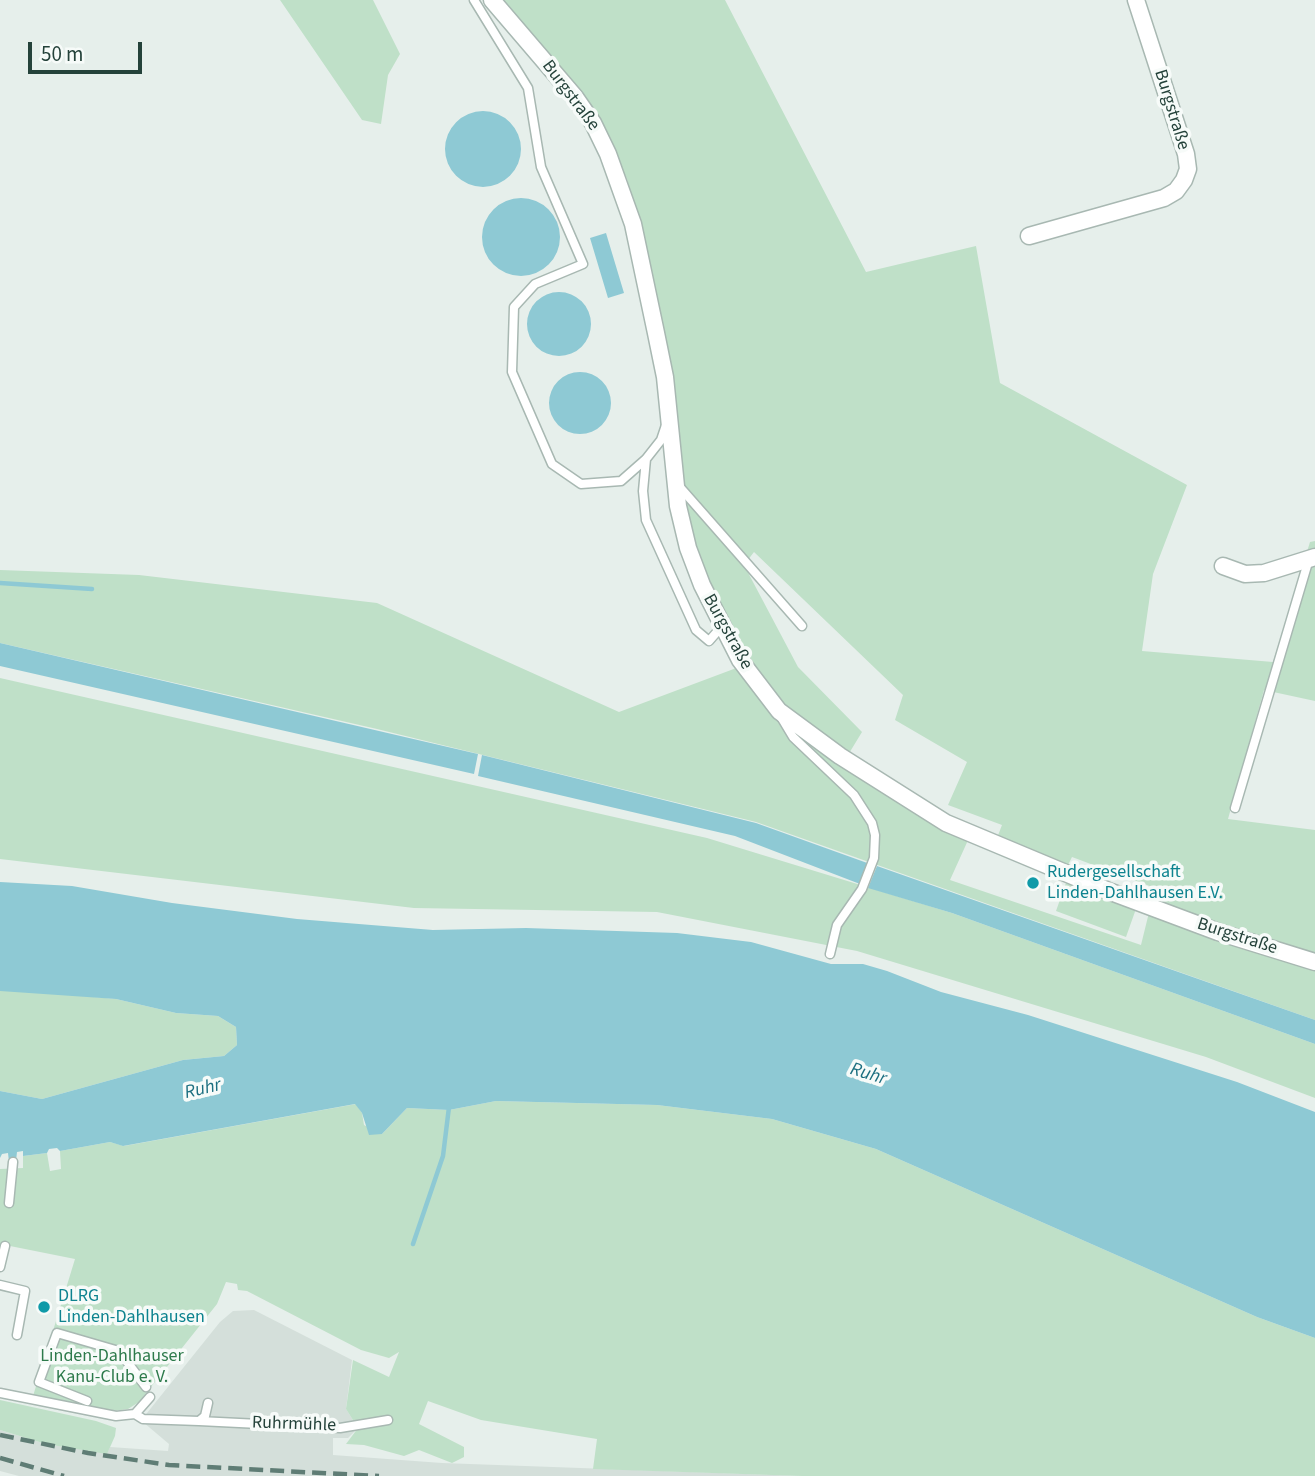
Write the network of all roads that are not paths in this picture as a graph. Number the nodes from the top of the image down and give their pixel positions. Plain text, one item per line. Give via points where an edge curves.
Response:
1 (474, 0) edge
2 (492, 0) edge
3 (1136, 0) edge
4 (1029, 236) dead end
5 (669, 417) junction
6 (646, 459) junction
7 (676, 483) junction
8 (1312, 557) edge
9 (1223, 566) dead end
10 (723, 625) junction
11 (802, 626) dead end
12 (779, 711) junction
13 (1235, 808) dead end
14 (830, 954) dead end
15 (1315, 961) edge
16 (13, 1162) dead end
17 (9, 1203) dead end
18 (5, 1245) dead end
19 (0, 1268) edge
20 (0, 1285) edge
21 (17, 1335) dead end
22 (146, 1387) dead end
23 (0, 1393) edge
24 (150, 1397) dead end
25 (87, 1401) dead end
26 (208, 1403) dead end
27 (135, 1414) junction
28 (388, 1420) dead end
29 (199, 1421) junction

1 - 6 lane via 528,88 541,167 583,264 535,284 514,307 512,372 552,464 581,484 621,481
2 - 5 street, Burgstraße via 575,97 608,153 633,224
3 - 4 street, Burgstraße via 1186,155 1184,180 1164,198
5 - 6 lane
5 - 7 street, Burgstraße
6 - 10 lane via 646,520 696,630 709,641
7 - 10 street, Burgstraße via 694,568
7 - 11 lane
8 - 9 street via 1264,573 1245,574
8 - 13 lane
10 - 12 street, Burgstraße via 740,660
12 - 14 lane via 793,737 854,795 875,835 874,858 862,889 837,925
12 - 15 street, Burgstraße via 946,823 1111,892 1218,932
16 - 17 lane
18 - 19 lane
20 - 21 lane via 25,1292
22 - 25 lane via 119,1352 57,1333 39,1382
23 - 27 lane, Ruhrmühle via 105,1415
24 - 27 lane
26 - 29 lane
27 - 29 lane, Ruhrmühle via 143,1419
28 - 29 lane, Ruhrmühle via 340,1428

